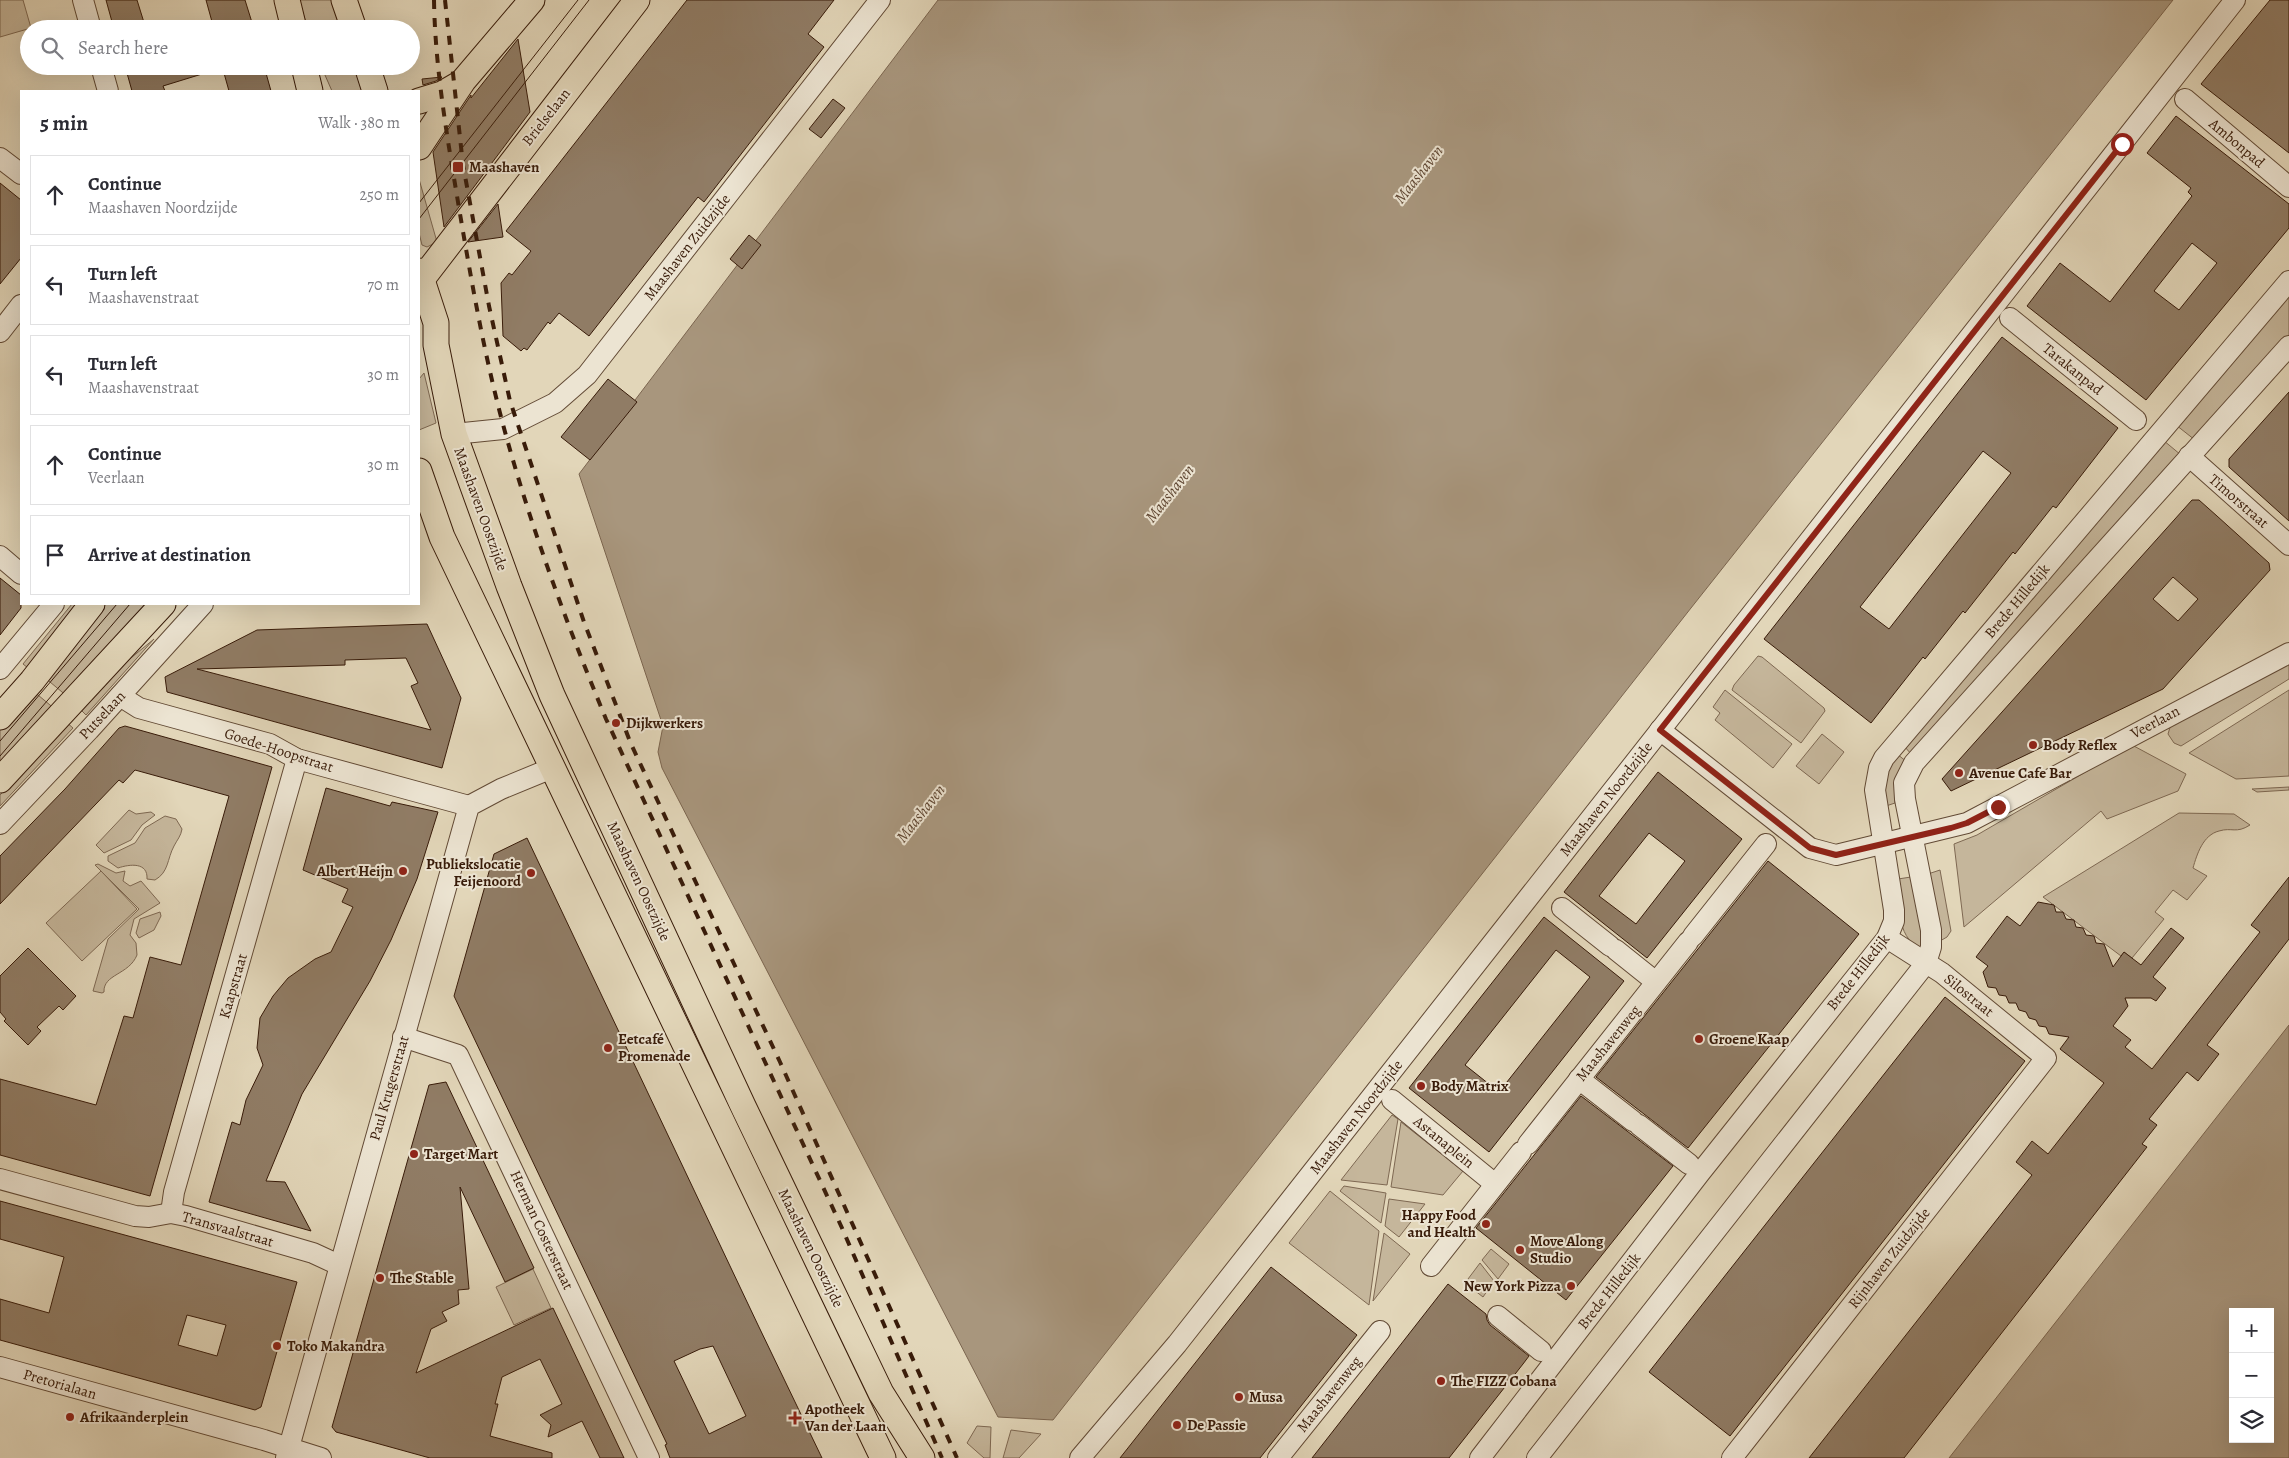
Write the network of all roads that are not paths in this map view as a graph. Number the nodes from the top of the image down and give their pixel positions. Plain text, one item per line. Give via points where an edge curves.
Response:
1 (83, 0) edge
2 (287, 0) edge
3 (344, 0) edge
4 (532, 0) edge
5 (637, 0) edge
6 (880, 0) edge
7 (2235, 0) edge
8 (89, 20) edge
9 (292, 20) edge
10 (351, 20) edge
11 (104, 75) edge
12 (306, 75) edge
13 (463, 81) junction
14 (108, 90) edge
15 (310, 90) edge
16 (2185, 99) dead end
17 (420, 101) edge
18 (420, 146) edge
19 (0, 158) edge
20 (20, 173) edge
21 (2289, 187) edge
22 (420, 273) edge
23 (420, 277) edge
24 (2289, 281) edge
25 (20, 306) edge
26 (2010, 318) dead end
27 (420, 323) edge
28 (0, 332) edge
29 (436, 345) junction
30 (2289, 346) edge
31 (2136, 420) dead end
32 (454, 434) junction
33 (2190, 456) junction
34 (420, 474) edge
35 (2289, 545) edge
36 (0, 556) edge
37 (20, 573) edge
38 (53, 605) edge
39 (91, 605) edge
40 (162, 605) edge
41 (201, 605) edge
42 (2289, 653) edge
43 (0, 669) edge
44 (120, 696) junction
45 (0, 717) edge
46 (1660, 730) junction
47 (297, 759) junction
48 (552, 768) junction
49 (0, 780) edge
50 (469, 806) junction
51 (0, 824) edge
52 (1912, 837) junction
53 (1766, 844) dead end
54 (1884, 844) junction
55 (1557, 904) dead end
56 (1887, 938) junction
57 (1926, 963) junction
58 (1656, 982) junction
59 (403, 1038) junction
60 (2046, 1058) joint
61 (1579, 1079) junction
62 (1392, 1100) dead end
63 (1689, 1164) dead end
64 (0, 1179) edge
65 (1495, 1184) junction
66 (171, 1213) junction
67 (339, 1265) junction
68 (1431, 1266) dead end
69 (1498, 1316) dead end
70 (1380, 1331) dead end
71 (1542, 1351) dead end
72 (0, 1367) edge
73 (287, 1453) edge
74 (1083, 1457) edge
75 (322, 1458) edge
76 (649, 1458) edge
77 (883, 1458) edge
78 (922, 1458) edge
79 (1278, 1458) edge
80 (1480, 1458) edge
81 (1536, 1458) edge
82 (1732, 1458) edge

1 - 8 street
2 - 9 main road
3 - 10 main road
4 - 13 main road
5 - 22 main road, Brielselaan via 443,251
6 - 32 street, Maashaven Zuidzijde via 586,376 540,412 503,429
7 - 46 street, Maashaven Noordzijde
11 - 14 street
12 - 15 main road
13 - 17 main road via 442,94
13 - 18 main road
16 - 21 street, Ambonpad
19 - 20 street
23 - 29 main road, Maashaven Oostzijde via 436,322
24 - 54 street, Brede Hilledijk via 1884,758 1875,790
25 - 28 street
26 - 31 street, Tarakanpad
27 - 29 main road
29 - 32 main road, Maashaven Oostzijde
30 - 33 street, Brede Hilledijk
32 - 78 main road, Maashaven Oostzijde via 552,695 743,1106 881,1392
33 - 35 street, Timorstraat
33 - 52 street, Brede Hilledijk via 1914,763 1904,783
34 - 48 main road, Maashaven Oostzijde via 442,537
36 - 37 street
38 - 43 street
39 - 45 main road
40 - 49 main road, Putselaan
41 - 44 street, Putselaan
42 - 52 street, Veerlaan via 1976,819
44 - 47 street, Goede-Hoopstraat via 140,708 270,744
44 - 51 street, Putselaan
46 - 54 street, Veerlaan via 1810,848 1836,855
46 - 74 street, Maashaven Noordzijde via 1177,1344
47 - 50 street, Goede-Hoopstraat
47 - 66 street, Kaapstraat via 174,1192
48 - 50 street
48 - 77 main road, Maashaven Oostzijde
50 - 59 street, Paul Krugerstraat
52 - 54 street, Veerlaan
52 - 57 street, Brede Hilledijk via 1931,930 1931,947
53 - 58 street, Maashavenweg
54 - 56 street, Brede Hilledijk via 1894,910 1894,921
55 - 58 street
56 - 57 street, Silostraat
56 - 80 street, Brede Hilledijk
57 - 60 street, Silostraat
57 - 81 street, Brede Hilledijk
58 - 61 street, Maashavenweg
59 - 67 street, Paul Krugerstraat
59 - 76 street, Herman Costerstraat via 458,1055
60 - 82 street, Rijnhaven Zuidzijde
61 - 63 street
61 - 65 street, Maashavenweg
62 - 65 street, Astanaplein
64 - 66 street, Transvaalstraat via 135,1216
65 - 68 street, Maashavenweg
66 - 67 street, Transvaalstraat via 312,1254
67 - 73 street, Paul Krugerstraat
69 - 71 street
70 - 79 street, Maashavenweg
72 - 73 street, Pretorialaan
73 - 75 street, Pretorialaan

